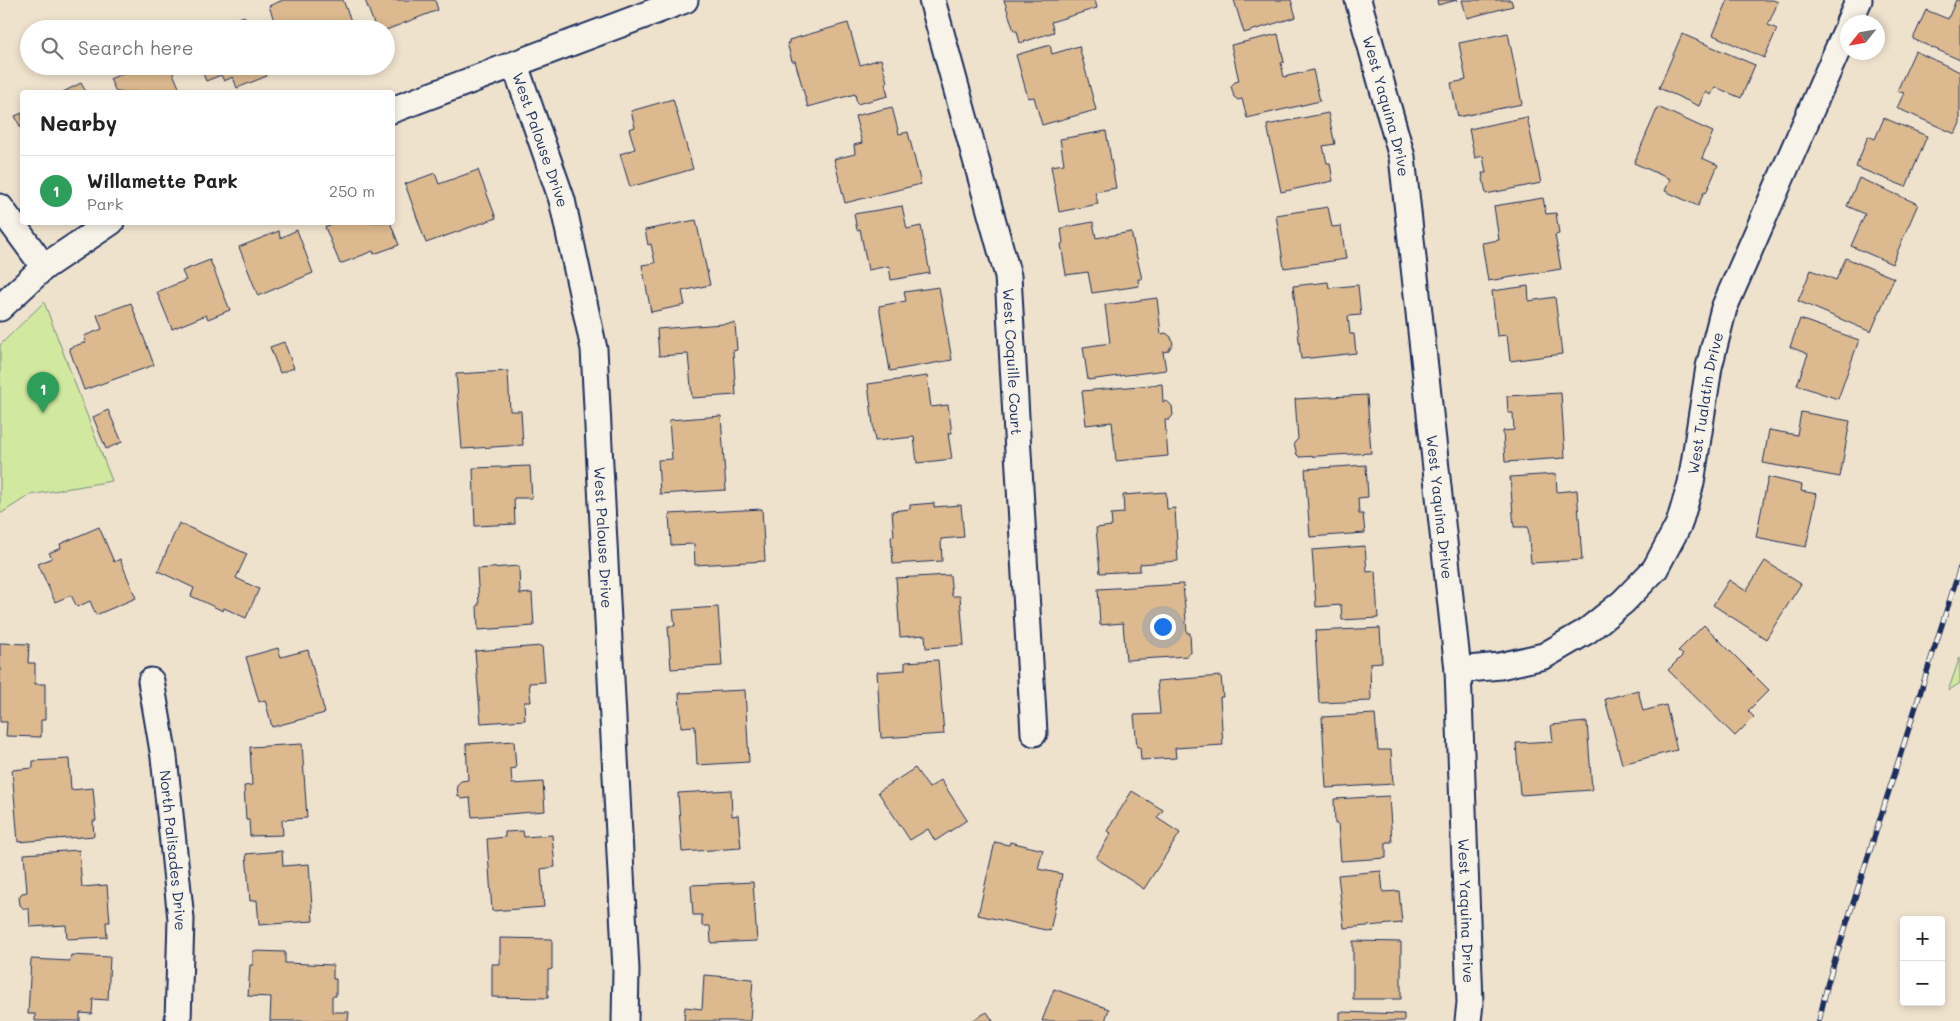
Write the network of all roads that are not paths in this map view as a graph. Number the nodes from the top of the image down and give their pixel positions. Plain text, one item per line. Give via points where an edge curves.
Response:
1 (685, 0) edge
2 (932, 0) edge
3 (1358, 0) edge
4 (1859, 0) edge
5 (1852, 15) edge
6 (1840, 44) edge
7 (515, 65) junction
8 (395, 109) edge
9 (0, 207) edge
10 (107, 225) edge
11 (44, 267) junction
12 (0, 308) edge
13 (1458, 670) junction
14 (151, 681) dead end
15 (1034, 733) dead end
16 (178, 1021) edge
17 (625, 1021) edge
18 (1468, 1021) edge

1 - 7 street
2 - 15 street, West Coquille Court via 1008,276
3 - 13 street, West Yaquina Drive via 1402,157
4 - 5 street
6 - 13 street, West Tualatin Drive via 1724,308 1709,367 1691,484 1679,524 1655,569 1624,602 1587,632 1544,656 1500,666
7 - 8 street
7 - 17 street, West Palouse Drive via 562,200 594,349 626,970
9 - 11 street
10 - 11 street
11 - 12 street
13 - 18 street, West Yaquina Drive via 1470,1003
14 - 16 street, North Palisades Drive via 164,757 181,919

